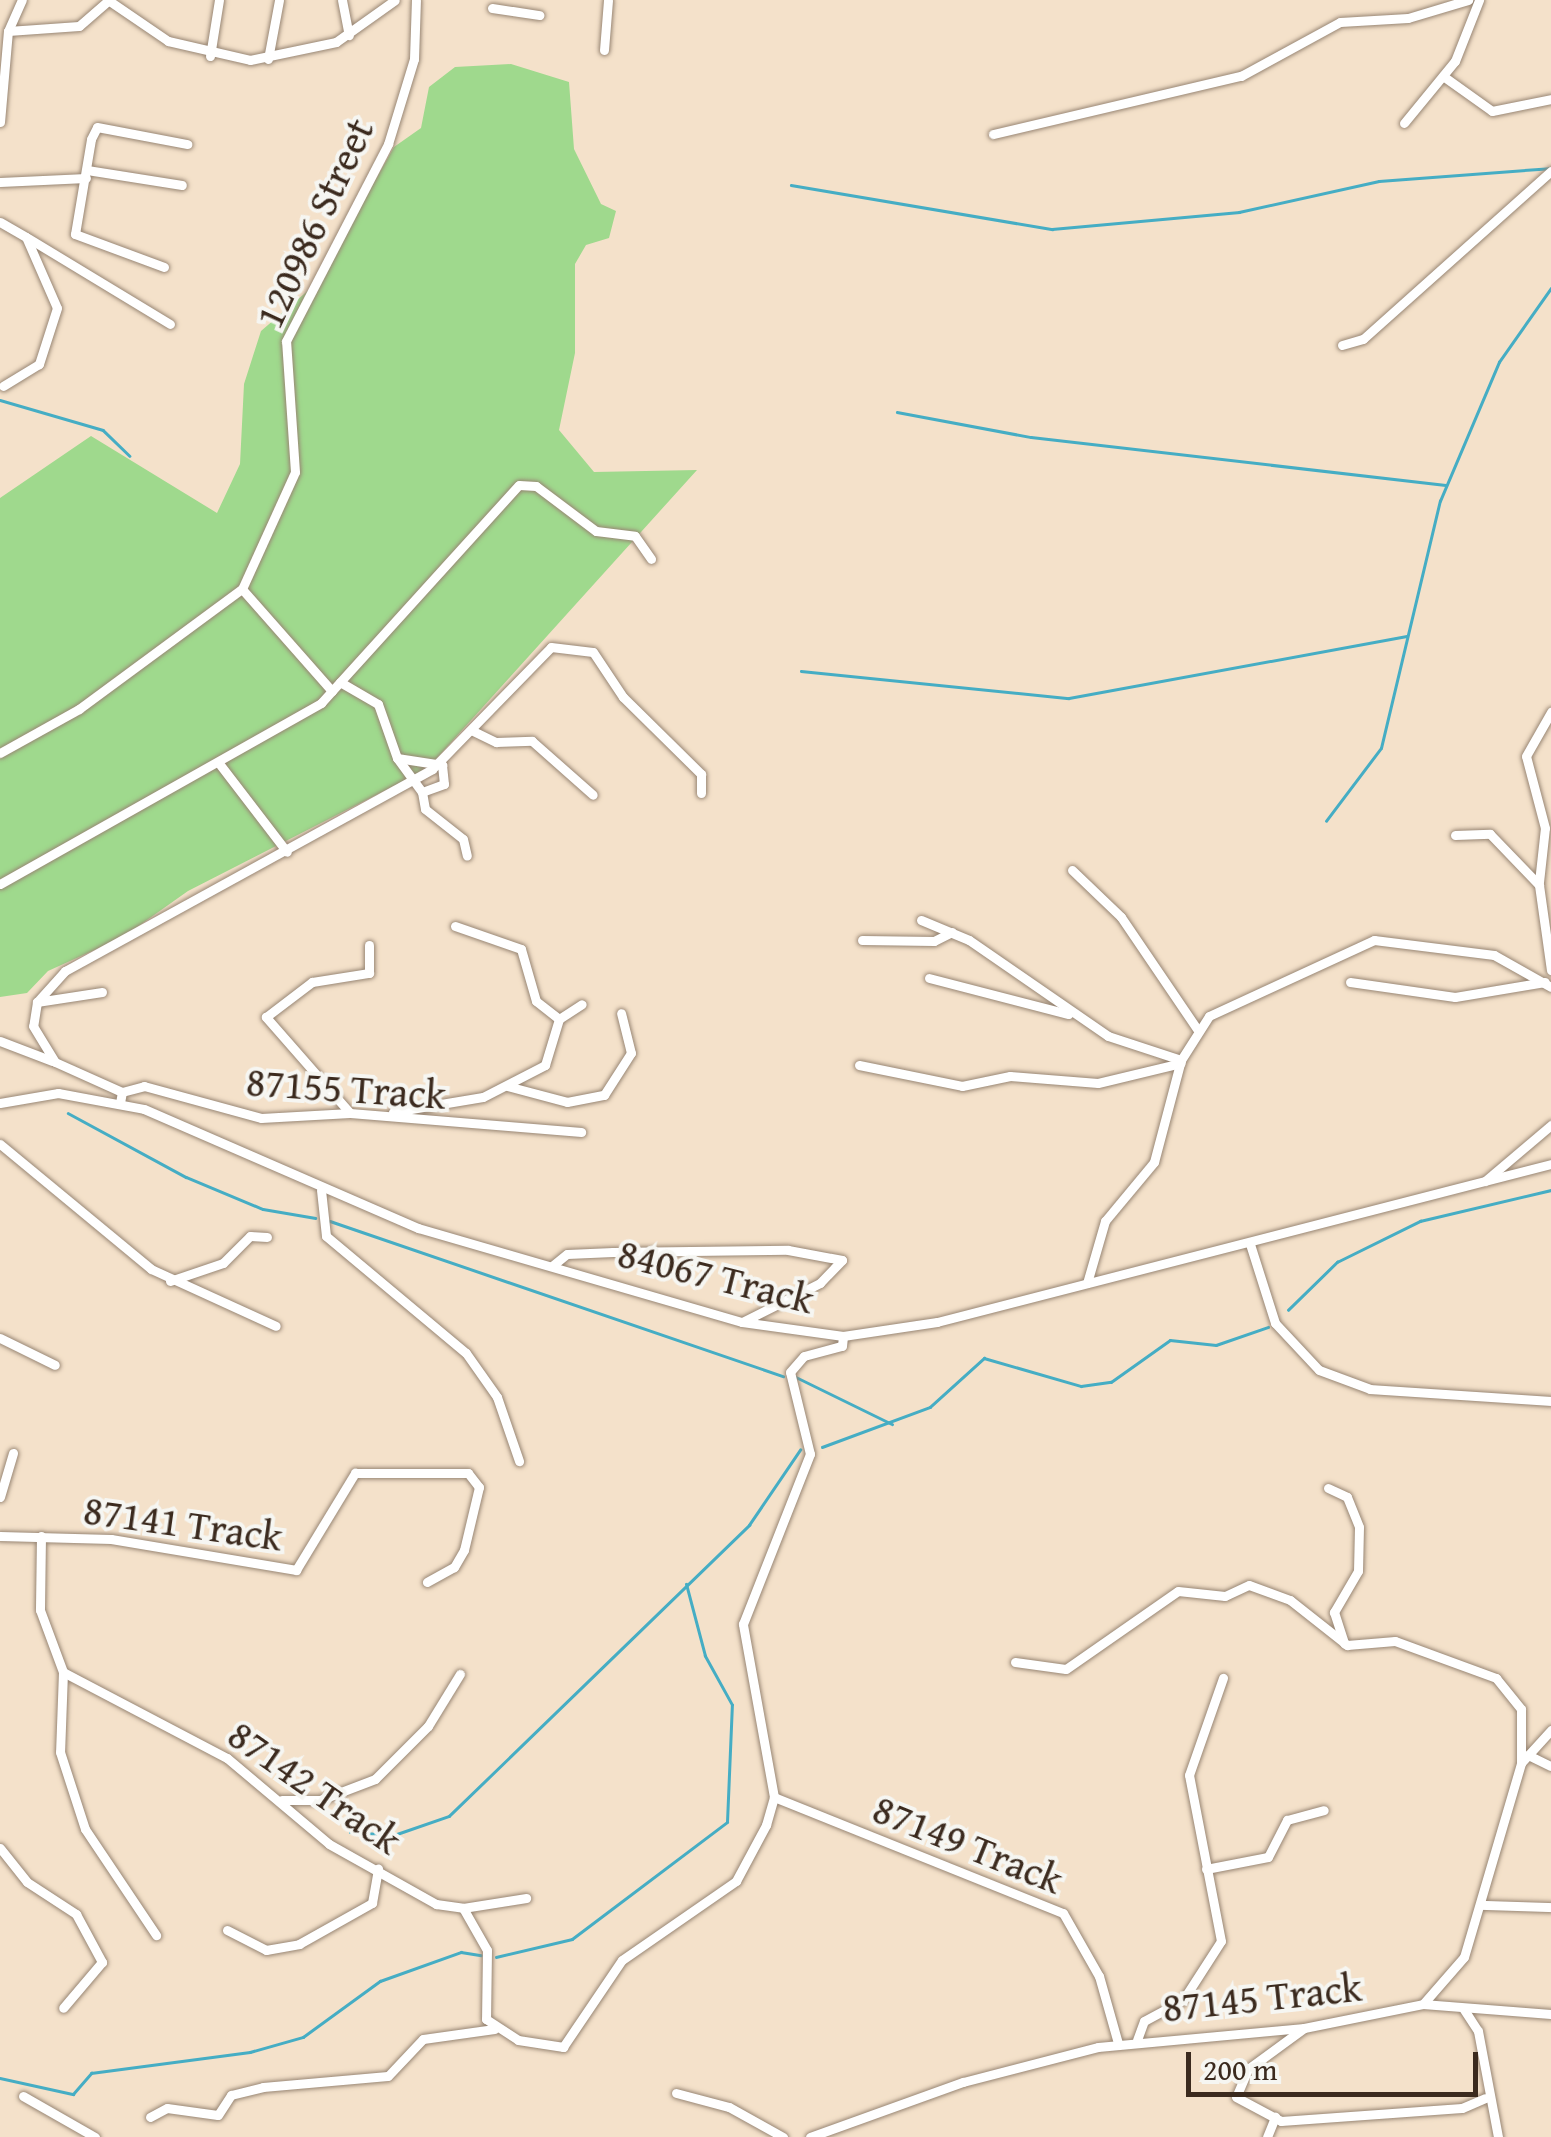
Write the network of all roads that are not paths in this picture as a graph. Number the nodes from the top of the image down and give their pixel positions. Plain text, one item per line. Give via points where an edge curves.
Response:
1 (22, 0) edge
2 (108, 0) edge
3 (220, 0) edge
4 (279, 0) edge
5 (342, 0) edge
6 (394, 0) edge
7 (416, 0) edge
8 (526, 0) edge
9 (608, 0) edge
10 (1468, 0) edge
11 (1479, 0) edge
12 (492, 8) dead end
13 (522, 12) junction
14 (539, 15) dead end
15 (8, 31) junction
16 (348, 35) junction
17 (604, 50) dead end
18 (210, 56) junction
19 (268, 59) junction
20 (1443, 76) junction
21 (1551, 98) edge
22 (0, 122) edge
23 (1404, 123) dead end
24 (993, 134) dead end
25 (187, 144) dead end
26 (1551, 171) edge
27 (86, 174) junction
28 (0, 182) edge
29 (182, 185) dead end
30 (0, 222) edge
31 (26, 237) junction
32 (164, 267) dead end
33 (170, 324) dead end
34 (1342, 345) dead end
35 (4, 386) dead end
36 (651, 558) dead end
37 (242, 588) junction
38 (340, 682) junction
39 (332, 690) junction
40 (1551, 712) edge
41 (471, 730) junction
42 (0, 753) edge
43 (397, 758) junction
44 (218, 762) junction
45 (440, 764) junction
46 (410, 784) junction
47 (422, 792) junction
48 (701, 793) dead end
49 (593, 795) dead end
50 (1455, 835) dead end
51 (287, 852) junction
52 (467, 856) dead end
53 (1072, 870) dead end
54 (0, 884) edge
55 (1539, 885) junction
56 (920, 920) dead end
57 (455, 926) dead end
58 (952, 932) junction
59 (862, 940) dead end
60 (369, 945) dead end
61 (1551, 970) edge
62 (929, 978) dead end
63 (1350, 982) dead end
64 (1548, 984) edge
65 (102, 992) dead end
66 (37, 1002) junction
67 (582, 1004) dead end
68 (621, 1013) dead end
69 (1070, 1014) junction
70 (559, 1019) junction
71 (1196, 1029) junction
72 (0, 1041) edge
73 (1181, 1061) junction
74 (54, 1062) junction
75 (860, 1065) dead end
76 (506, 1086) junction
77 (122, 1092) junction
78 (0, 1103) edge
79 (120, 1103) junction
80 (350, 1112) junction
81 (375, 1114) junction
82 (1551, 1125) edge
83 (581, 1132) dead end
84 (0, 1144) edge
85 (1551, 1164) edge
86 (1485, 1181) junction
87 (321, 1190) junction
88 (268, 1237) dead end
89 (1250, 1244) junction
90 (552, 1266) junction
91 (170, 1281) junction
92 (1087, 1283) junction
93 (742, 1322) junction
94 (276, 1326) dead end
95 (844, 1336) junction
96 (0, 1338) edge
97 (55, 1365) dead end
98 (1551, 1401) edge
99 (12, 1453) dead end
100 (519, 1461) dead end
101 (1328, 1488) dead end
102 (0, 1498) edge
103 (0, 1536) edge
104 (41, 1536) junction
105 (427, 1582) dead end
106 (1344, 1643) junction
107 (1015, 1662) dead end
108 (63, 1672) junction
109 (460, 1674) dead end
110 (1224, 1678) dead end
111 (1551, 1730) edge
112 (1525, 1759) junction
113 (1551, 1766) edge
114 (774, 1797) junction
115 (282, 1800) junction
116 (1324, 1810) dead end
117 (0, 1848) edge
118 (1206, 1868) junction
119 (378, 1869) junction
120 (526, 1898) dead end
121 (1484, 1905) junction
122 (1551, 1907) edge
123 (462, 1908) junction
124 (227, 1930) dead end
125 (156, 1936) dead end
126 (1423, 2004) junction
127 (63, 2008) dead end
128 (1463, 2008) junction
129 (1551, 2014) edge
130 (1304, 2028) junction
131 (494, 2029) junction
132 (1137, 2040) junction
133 (1118, 2043) junction
134 (676, 2093) dead end
135 (23, 2096) dead end
136 (1485, 2098) junction
137 (150, 2117) dead end
138 (1275, 2117) junction
139 (95, 2137) edge
140 (784, 2137) edge
141 (810, 2137) edge
142 (1267, 2137) edge
143 (1498, 2137) edge

1 - 15 street
2 - 15 street via 79,26
2 - 18 street via 147,32
3 - 18 street
4 - 19 street
5 - 16 street
6 - 16 street
7 - 37 street, 120986 Street via 414,58 388,144 286,341 295,472
8 - 13 street
9 - 17 street
10 - 24 street via 1408,18 1340,22 1242,76
11 - 20 street
12 - 13 street
13 - 14 street
15 - 22 street
16 - 19 street
18 - 19 street
20 - 21 street via 1492,111
20 - 23 street
25 - 27 street via 97,127
26 - 34 street via 1364,338
27 - 28 street
27 - 29 street
27 - 32 street via 74,228 83,244
30 - 31 street
31 - 33 street
31 - 35 street via 58,308 39,364
36 - 38 street via 632,535 596,531 536,486 519,485
37 - 39 street
37 - 42 street, 120986 Street via 79,709
38 - 39 street
38 - 43 street via 378,704
39 - 44 street
40 - 55 street via 1526,758 1545,828
41 - 45 street
41 - 48 street via 546,649 590,650 623,698 701,774
41 - 49 street via 496,742 532,742
43 - 45 street
43 - 46 street
44 - 51 street
44 - 54 street
45 - 46 street
45 - 47 street via 442,788
46 - 47 street
46 - 51 street
47 - 52 street via 425,809 463,839
50 - 55 street via 1490,834
51 - 66 street via 48,980
53 - 71 street via 1121,918
55 - 61 street
56 - 58 street
57 - 70 street via 521,948 536,1001
58 - 59 street via 934,942
58 - 69 street
60 - 80 street via 369,973 312,982 266,1017
62 - 69 street
63 - 64 street via 1455,996
64 - 71 street via 1494,956 1374,940
65 - 66 street
66 - 74 street via 34,1031
67 - 70 street
68 - 76 street via 631,1052 604,1094 567,1102
69 - 73 street
70 - 76 street via 553,1058
71 - 73 street
72 - 74 street
73 - 75 street via 1098,1083 1010,1076 962,1086
73 - 92 street via 1154,1162 1105,1221
74 - 77 street
76 - 81 street
77 - 79 street
77 - 80 street, 87155 Track via 144,1086 261,1118
78 - 79 street, 84067 Track via 58,1092
79 - 87 street, 84067 Track
80 - 81 street, 87155 Track
81 - 83 street, 87155 Track
82 - 86 street
84 - 91 street
85 - 86 street, 84067 Track
86 - 89 street, 84067 Track
87 - 90 street, 84067 Track
87 - 100 street via 326,1236 466,1353 496,1397
88 - 91 street via 250,1236 218,1266
89 - 92 street, 84067 Track
89 - 98 street via 1275,1323 1339,1381
90 - 93 street, 84067 Track
90 - 93 street via 567,1254 613,1252 788,1250 842,1260 820,1282
91 - 94 street
92 - 95 street, 84067 Track
93 - 95 street, 84067 Track
95 - 114 street via 842,1346 804,1356 790,1372 810,1454 743,1624
96 - 97 street
99 - 102 street
101 - 106 street via 1347,1497 1358,1528 1358,1572 1334,1612
103 - 104 street, 87141 Track
104 - 105 street, 87141 Track via 296,1570 356,1473 468,1473 479,1486 464,1550 454,1568
104 - 108 street via 40,1610
106 - 107 street via 1290,1600 1249,1586 1169,1595 1066,1669
106 - 112 street via 1413,1645 1496,1678 1521,1709
108 - 115 street, 87142 Track via 215,1751
108 - 125 street via 60,1752 85,1829
109 - 115 street via 428,1726 376,1779 332,1797
110 - 118 street via 1189,1775
111 - 112 street, 87145 Track
112 - 113 street
112 - 121 street, 87145 Track
114 - 131 street via 736,1881 622,1960 573,2041 556,2048
114 - 133 street, 87149 Track via 1062,1914 1099,1976
115 - 119 street, 87142 Track via 330,1844
116 - 118 street via 1287,1820 1270,1856
117 - 127 street via 26,1882 76,1914 102,1962
118 - 132 street via 1219,1946 1183,2000 1144,2021
119 - 123 street, 87142 Track
119 - 124 street via 372,1903 300,1944 266,1950
120 - 123 street
121 - 122 street
121 - 126 street, 87145 Track via 1456,1974
123 - 131 street via 486,1943 482,2010
126 - 128 street
126 - 130 street, 87145 Track
128 - 129 street
128 - 136 street via 1478,2031
130 - 132 street, 87145 Track
130 - 138 street via 1248,2069 1236,2090
131 - 137 street via 423,2039 388,2076 231,2095 218,2115 167,2108
132 - 133 street, 87145 Track
133 - 141 street, 87145 Track via 963,2082
134 - 140 street via 729,2106
135 - 139 street
136 - 138 street via 1462,2108
136 - 143 street
138 - 142 street

